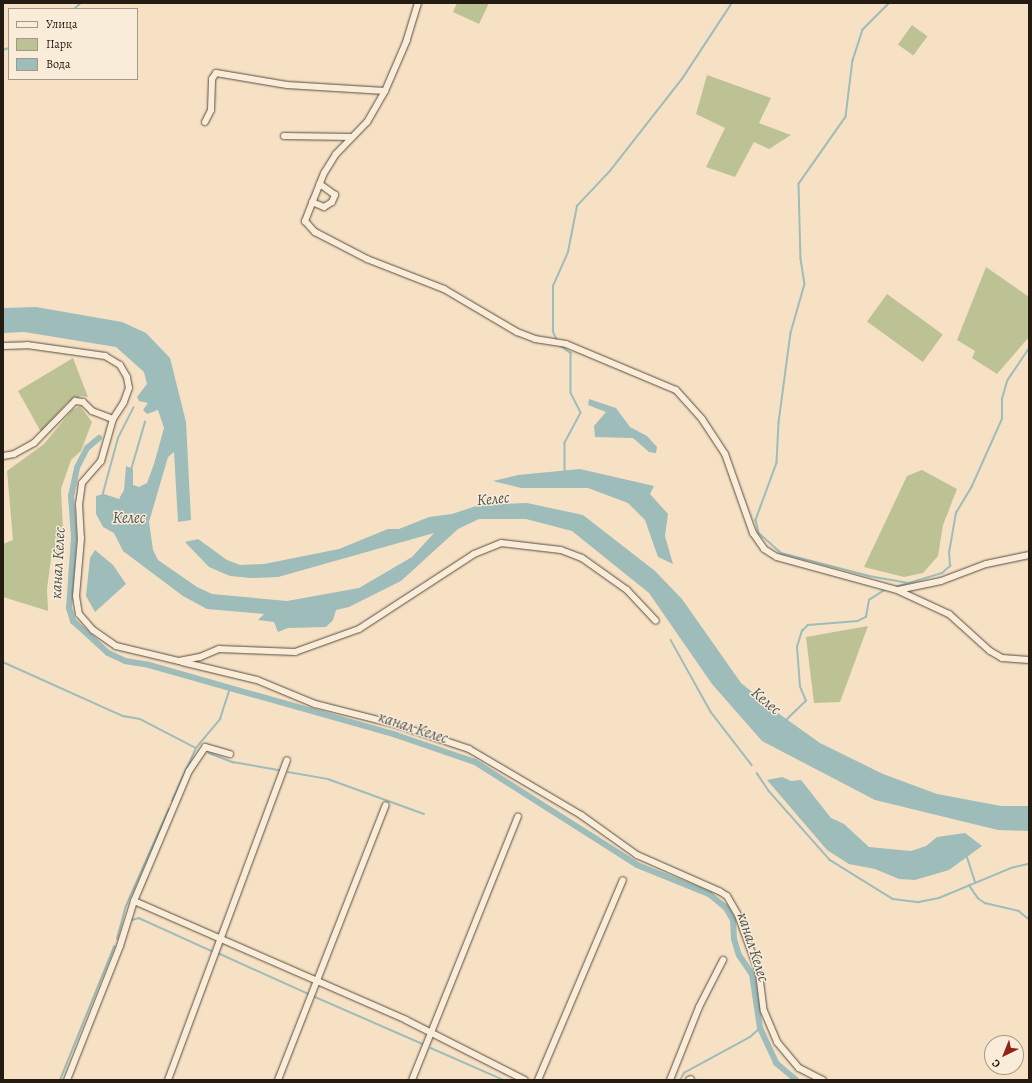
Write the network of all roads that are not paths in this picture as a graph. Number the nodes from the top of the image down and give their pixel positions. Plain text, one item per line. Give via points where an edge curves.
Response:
1 (418, 3) edge
2 (385, 91) junction
3 (205, 122) dead end
4 (284, 136) dead end
5 (352, 137) junction
6 (320, 184) junction
7 (312, 202) junction
8 (3, 346) edge
9 (113, 419) junction
10 (3, 456) edge
11 (1029, 555) edge
12 (898, 590) junction
13 (656, 621) dead end
14 (1029, 660) edge
15 (179, 661) junction
16 (230, 754) dead end
17 (287, 760) dead end
18 (386, 805) dead end
19 (518, 816) dead end
20 (623, 880) dead end
21 (134, 901) junction
22 (222, 940) junction
23 (723, 960) dead end
24 (315, 983) junction
25 (432, 1032) junction
26 (67, 1080) edge
27 (168, 1080) edge
28 (278, 1080) edge
29 (412, 1080) edge
30 (525, 1080) edge
31 (538, 1080) edge
32 (670, 1080) edge
33 (823, 1080) edge

1 - 2 street via 408,40
2 - 3 street via 286,85 216,73 212,79 211,110
2 - 5 street via 366,122
4 - 5 street
5 - 6 street via 336,154
6 - 7 street
6 - 7 street via 335,195 332,202 324,206
7 - 12 street via 305,221 315,232 338,246 444,289 517,332 536,339 566,344 676,390 702,419 725,454 753,533 764,549 777,557
8 - 9 street via 65,349 114,360 123,369 129,382 124,402
9 - 10 street via 92,411 83,402 76,401 34,443 14,454
9 - 15 street via 101,461 84,478 80,491 81,538 76,596 79,614 93,630 116,646
11 - 12 street via 986,564 941,581
12 - 14 street via 949,614 990,651 1002,658
13 - 15 street via 627,590 582,558 561,550 500,543 474,554 359,629 322,644 295,652 219,649 200,658
15 - 33 street via 257,680 315,704 394,724 468,749 581,815 637,855 727,896 738,915 759,973 764,1011 777,1042 799,1068
16 - 21 street via 205,747 199,752
17 - 22 street
18 - 24 street
19 - 25 street
20 - 31 street
21 - 22 street
21 - 26 street via 120,946
22 - 24 street
22 - 27 street
23 - 32 street via 700,1007
24 - 25 street
24 - 28 street
25 - 29 street
25 - 30 street

